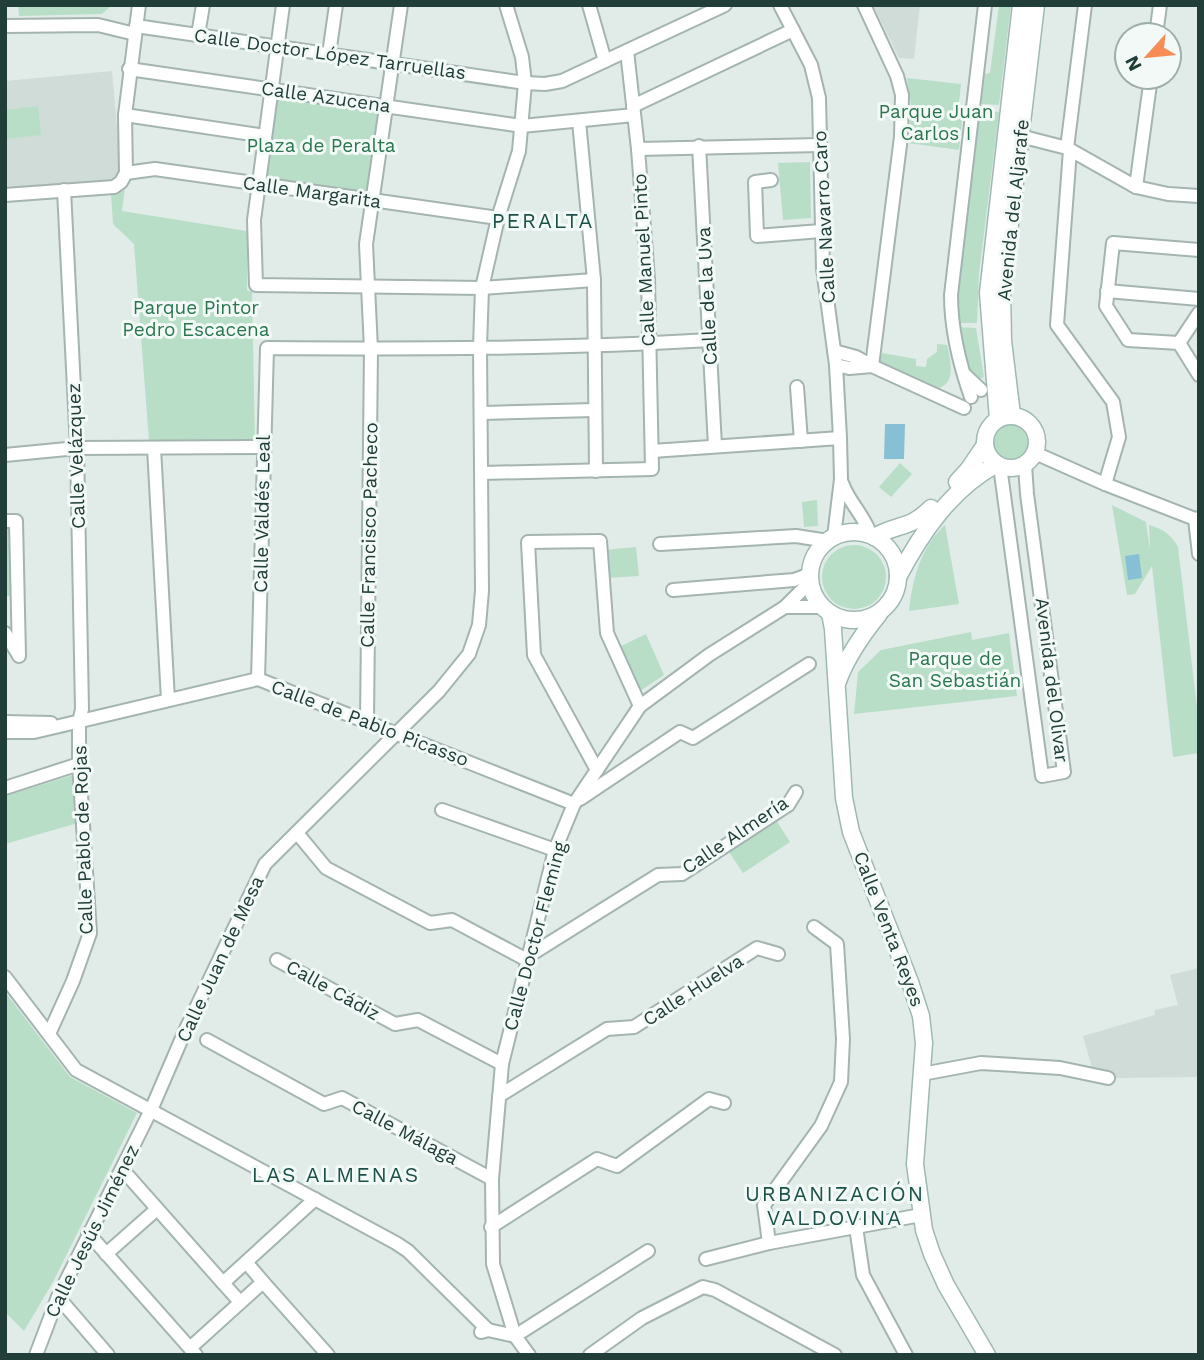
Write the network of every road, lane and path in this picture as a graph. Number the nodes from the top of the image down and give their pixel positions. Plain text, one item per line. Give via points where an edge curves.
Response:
1 (139, 5) edge
2 (203, 5) edge
3 (283, 5) edge
4 (336, 5) edge
5 (401, 5) edge
6 (506, 5) edge
7 (589, 5) edge
8 (725, 5) edge
9 (780, 5) edge
10 (864, 5) edge
11 (985, 5) edge
12 (1021, 5) edge
13 (1036, 5) edge
14 (1085, 5) edge
15 (5, 26) edge
16 (136, 30) junction
17 (793, 30) junction
18 (198, 35) junction
19 (278, 47) junction
20 (627, 51) junction
21 (329, 54) junction
22 (605, 61) junction
23 (393, 63) junction
24 (129, 69) junction
25 (525, 83) junction
26 (272, 89) junction
27 (1149, 91) edge
28 (387, 106) junction
29 (634, 111) junction
30 (125, 115) junction
31 (579, 121) junction
32 (522, 126) junction
33 (265, 136) junction
34 (1020, 136) junction
35 (820, 145) junction
36 (699, 146) junction
37 (638, 149) junction
38 (1068, 149) junction
39 (126, 173) junction
40 (771, 180) dead end
41 (258, 185) junction
42 (1136, 187) junction
43 (64, 190) junction
44 (5, 195) edge
45 (1199, 196) edge
46 (373, 201) junction
47 (498, 218) junction
48 (821, 231) junction
49 (1199, 250) edge
50 (594, 280) junction
51 (370, 287) junction
52 (482, 288) junction
53 (1107, 291) junction
54 (1199, 299) edge
55 (1199, 313) edge
56 (710, 340) junction
57 (1179, 343) junction
58 (649, 344) junction
59 (594, 345) junction
60 (480, 347) junction
61 (372, 349) junction
62 (834, 351) junction
63 (836, 365) junction
64 (872, 366) junction
65 (1199, 374) edge
66 (797, 387) dead end
67 (594, 410) junction
68 (482, 413) junction
69 (1005, 417) junction
70 (840, 438) junction
71 (801, 441) junction
72 (985, 445) junction
73 (715, 446) junction
74 (264, 447) junction
75 (77, 448) junction
76 (154, 448) junction
77 (652, 451) junction
78 (5, 455) edge
79 (1030, 459) junction
80 (999, 465) junction
81 (596, 471) junction
82 (482, 473) junction
83 (841, 479) junction
84 (1105, 484) junction
85 (1197, 518) edge
86 (5, 521) edge
87 (873, 536) junction
88 (831, 539) junction
89 (660, 544) dead end
90 (1199, 554) edge
91 (898, 576) junction
92 (810, 578) junction
93 (673, 590) dead end
94 (785, 607) junction
95 (826, 610) junction
96 (880, 612) junction
97 (5, 633) edge
98 (809, 664) dead end
99 (258, 680) junction
100 (836, 687) junction
101 (168, 700) junction
102 (640, 706) junction
103 (5, 722) edge
104 (79, 722) junction
105 (367, 722) junction
106 (5, 732) edge
107 (396, 732) junction
108 (79, 764) junction
109 (597, 770) junction
110 (5, 788) edge
111 (796, 792) dead end
112 (574, 804) junction
113 (442, 810) dead end
114 (297, 833) junction
115 (555, 849) junction
116 (814, 927) dead end
117 (778, 954) dead end
118 (527, 959) junction
119 (277, 960) dead end
120 (5, 977) edge
121 (49, 1034) junction
122 (207, 1040) dead end
123 (502, 1065) junction
124 (922, 1074) junction
125 (1108, 1078) dead end
126 (499, 1096) junction
127 (724, 1103) dead end
128 (151, 1110) junction
129 (122, 1170) junction
130 (492, 1179) junction
131 (312, 1202) junction
132 (157, 1209) junction
133 (921, 1215) junction
134 (491, 1227) junction
135 (856, 1227) junction
136 (88, 1233) junction
137 (769, 1243) junction
138 (648, 1251) dead end
139 (106, 1254) junction
140 (706, 1259) dead end
141 (246, 1262) junction
142 (263, 1282) junction
143 (223, 1283) junction
144 (58, 1297) junction
145 (240, 1302) junction
146 (515, 1336) junction
147 (194, 1351) edge
148 (36, 1355) edge
149 (108, 1355) edge
150 (328, 1355) edge
151 (529, 1355) edge
152 (590, 1355) edge
153 (835, 1355) edge
154 (906, 1355) edge
155 (986, 1355) edge

1 - 16 street
2 - 18 street
3 - 19 street
4 - 21 street
5 - 23 street, Calle Francisco Pacheco
6 - 25 street, Calle Juan de Mesa
7 - 22 street
8 - 20 street, Calle Doctor López Tarruellas
9 - 17 street, Calle Navarro Caro
10 - 64 street via 902,95 901,137
11 - 64 street via 950,295 951,325 972,398
12 - 69 main road, Avenida del Aljarafe via 988,293
13 - 34 main road, Avenida del Aljarafe
14 - 38 street
15 - 16 street, Calle Doctor López Tarruellas via 98,25
16 - 18 street, Calle Doctor López Tarruellas
16 - 24 street
17 - 29 street, Calle Azucena
17 - 35 street, Calle Navarro Caro via 811,65 819,98
18 - 19 street, Calle Doctor López Tarruellas
19 - 21 street, Calle Doctor López Tarruellas
19 - 26 street
20 - 22 street, Calle Doctor López Tarruellas
20 - 29 street, Calle Manuel Pinto
21 - 23 street, Calle Doctor López Tarruellas
22 - 25 street, Calle Doctor López Tarruellas via 562,81
23 - 25 street, Calle Doctor López Tarruellas
23 - 28 street, Calle Francisco Pacheco
24 - 26 street, Calle Azucena
24 - 30 street
25 - 32 street, Calle Juan de Mesa
26 - 28 street, Calle Azucena
26 - 33 street
27 - 42 street
28 - 32 street, Calle Azucena
28 - 46 street, Calle Francisco Pacheco
29 - 31 street, Calle Azucena
29 - 37 street, Calle Manuel Pinto
30 - 33 street
30 - 39 street
31 - 32 street, Calle Azucena
31 - 50 street
32 - 47 street, Calle Juan de Mesa
33 - 41 street
34 - 38 street
34 - 69 main road, Avenida del Aljarafe via 1002,292
35 - 36 street
35 - 48 street, Calle Navarro Caro
36 - 37 street
36 - 56 street, Calle de la Uva
37 - 58 street, Calle Manuel Pinto
38 - 42 street
38 - 84 street via 1057,325 1113,402 1119,437
39 - 41 street, Calle Margarita via 155,169
39 - 43 street via 114,187
40 - 48 street via 755,182 757,236
41 - 46 street, Calle Margarita
41 - 51 street via 256,285
42 - 45 street
43 - 44 street
43 - 75 street, Calle Velázquez
46 - 47 street, Calle Margarita
46 - 51 street, Calle Francisco Pacheco via 366,244
47 - 52 street, Calle Juan de Mesa
48 - 62 street, Calle Navarro Caro
49 - 53 street via 1113,243
50 - 52 street
50 - 59 street
51 - 52 street
51 - 61 street, Calle Francisco Pacheco
52 - 60 street, Calle Juan de Mesa
53 - 54 street
53 - 57 street via 1106,306 1128,340
55 - 57 street
56 - 58 street
56 - 73 street, Calle de la Uva
57 - 65 street
58 - 59 street
58 - 77 street, Calle Manuel Pinto
59 - 60 street
59 - 67 street
60 - 61 street
60 - 68 street, Calle Juan de Mesa
61 - 74 street, Calle Valdés Leal via 267,348
61 - 105 street, Calle Francisco Pacheco
62 - 63 street, Calle Navarro Caro
62 - 64 street
63 - 64 street
63 - 70 street, Calle Navarro Caro
66 - 71 street
67 - 68 street
67 - 81 street
68 - 82 street, Calle Juan de Mesa
69 - 72 main road via 988,430
69 - 79 main road via 1020,417 1034,428 1037,436
70 - 71 street
70 - 83 street, Calle Navarro Caro
71 - 73 street
72 - 80 main road
72 - 87 main road via 968,470 921,518
73 - 77 street
74 - 76 street
74 - 99 street, Calle Valdés Leal
75 - 76 street
75 - 78 street
75 - 104 street, Calle Velázquez
76 - 101 street
77 - 81 street, Calle Manuel Pinto via 652,469
79 - 80 main road via 1009,468
79 - 80 street, Avenida del Olivar via 1027,494 1064,772 1042,776
79 - 84 street
80 - 91 main road via 975,477 926,527
81 - 82 street
82 - 107 street, Calle Juan de Mesa via 479,625 469,654
83 - 87 street, Calle Navarro Caro
83 - 88 street, Calle Navarro Caro
84 - 85 street
85 - 90 street
86 - 97 street via 16,521 19,656
87 - 88 main road via 853,532
87 - 91 main road via 892,553
88 - 89 street via 796,536
88 - 92 main road via 818,550
91 - 96 main road via 890,603
92 - 93 street
92 - 94 street, Calle Doctor Fleming
92 - 95 main road via 814,596
94 - 95 street
94 - 102 street, Calle Doctor Fleming
95 - 96 main road via 855,621
95 - 100 main road, Calle Venta Reyes
96 - 100 main road, Calle Venta Reyes via 844,665
98 - 112 street via 693,738 680,732
99 - 101 street, Calle de Pablo Picasso
99 - 105 street, Calle de Pablo Picasso
100 - 124 main road, Calle Venta Reyes via 844,798 852,832 921,1016
101 - 104 street, Calle de Pablo Picasso
102 - 109 street, Calle Doctor Fleming
102 - 109 street via 607,633 600,541 528,542 534,655
103 - 104 street, Calle de Pablo Picasso
104 - 106 street, Calle de Pablo Picasso via 34,732
104 - 108 street, Calle Pablo de Rojas
105 - 107 street, Calle de Pablo Picasso
107 - 112 street, Calle de Pablo Picasso
107 - 114 street, Calle Juan de Mesa
108 - 110 street
108 - 121 street, Calle Pablo de Rojas via 90,933
109 - 112 street, Calle Doctor Fleming
111 - 118 street, Calle Almería via 788,805 682,874 658,875
112 - 115 street, Calle Doctor Fleming
113 - 115 street
114 - 118 street via 326,868 430,923 452,920
114 - 128 street, Calle Juan de Mesa via 265,864
115 - 118 street, Calle Doctor Fleming
116 - 137 street via 837,944 841,1082 821,1126 764,1205
117 - 126 street, Calle Huelva via 757,948 634,1027 607,1029
118 - 123 street, Calle Doctor Fleming
119 - 123 street, Calle Cádiz via 396,1024 418,1020
120 - 121 street
121 - 128 street via 76,1070
122 - 130 street, Calle Málaga via 324,1104 342,1098
123 - 126 street, Calle Doctor Fleming
124 - 125 street via 981,1063 1060,1068
124 - 133 main road, Calle Venta Reyes via 915,1164
126 - 130 street, Calle Doctor Fleming
127 - 134 street via 709,1099 617,1166 597,1159
128 - 129 street, Calle Jesús Jiménez
128 - 131 street
129 - 132 street
129 - 136 street, Calle Jesús Jiménez
130 - 134 street, Calle Doctor Fleming
131 - 141 street
131 - 146 street via 408,1251 488,1330
132 - 139 street
132 - 143 street
133 - 135 street
133 - 155 main road, Calle Venta Reyes via 932,1254
134 - 146 street, Calle Doctor Fleming via 493,1264
135 - 137 street
135 - 154 street via 863,1275
136 - 139 street
136 - 144 street, Calle Jesús Jiménez
137 - 140 street
138 - 146 street
139 - 147 street
141 - 142 street
141 - 143 street
142 - 145 street
142 - 150 street
143 - 145 street
144 - 148 street, Calle Jesús Jiménez
144 - 149 street
145 - 147 street
146 - 151 street, Calle Doctor Fleming
152 - 153 street via 642,1318 703,1287

